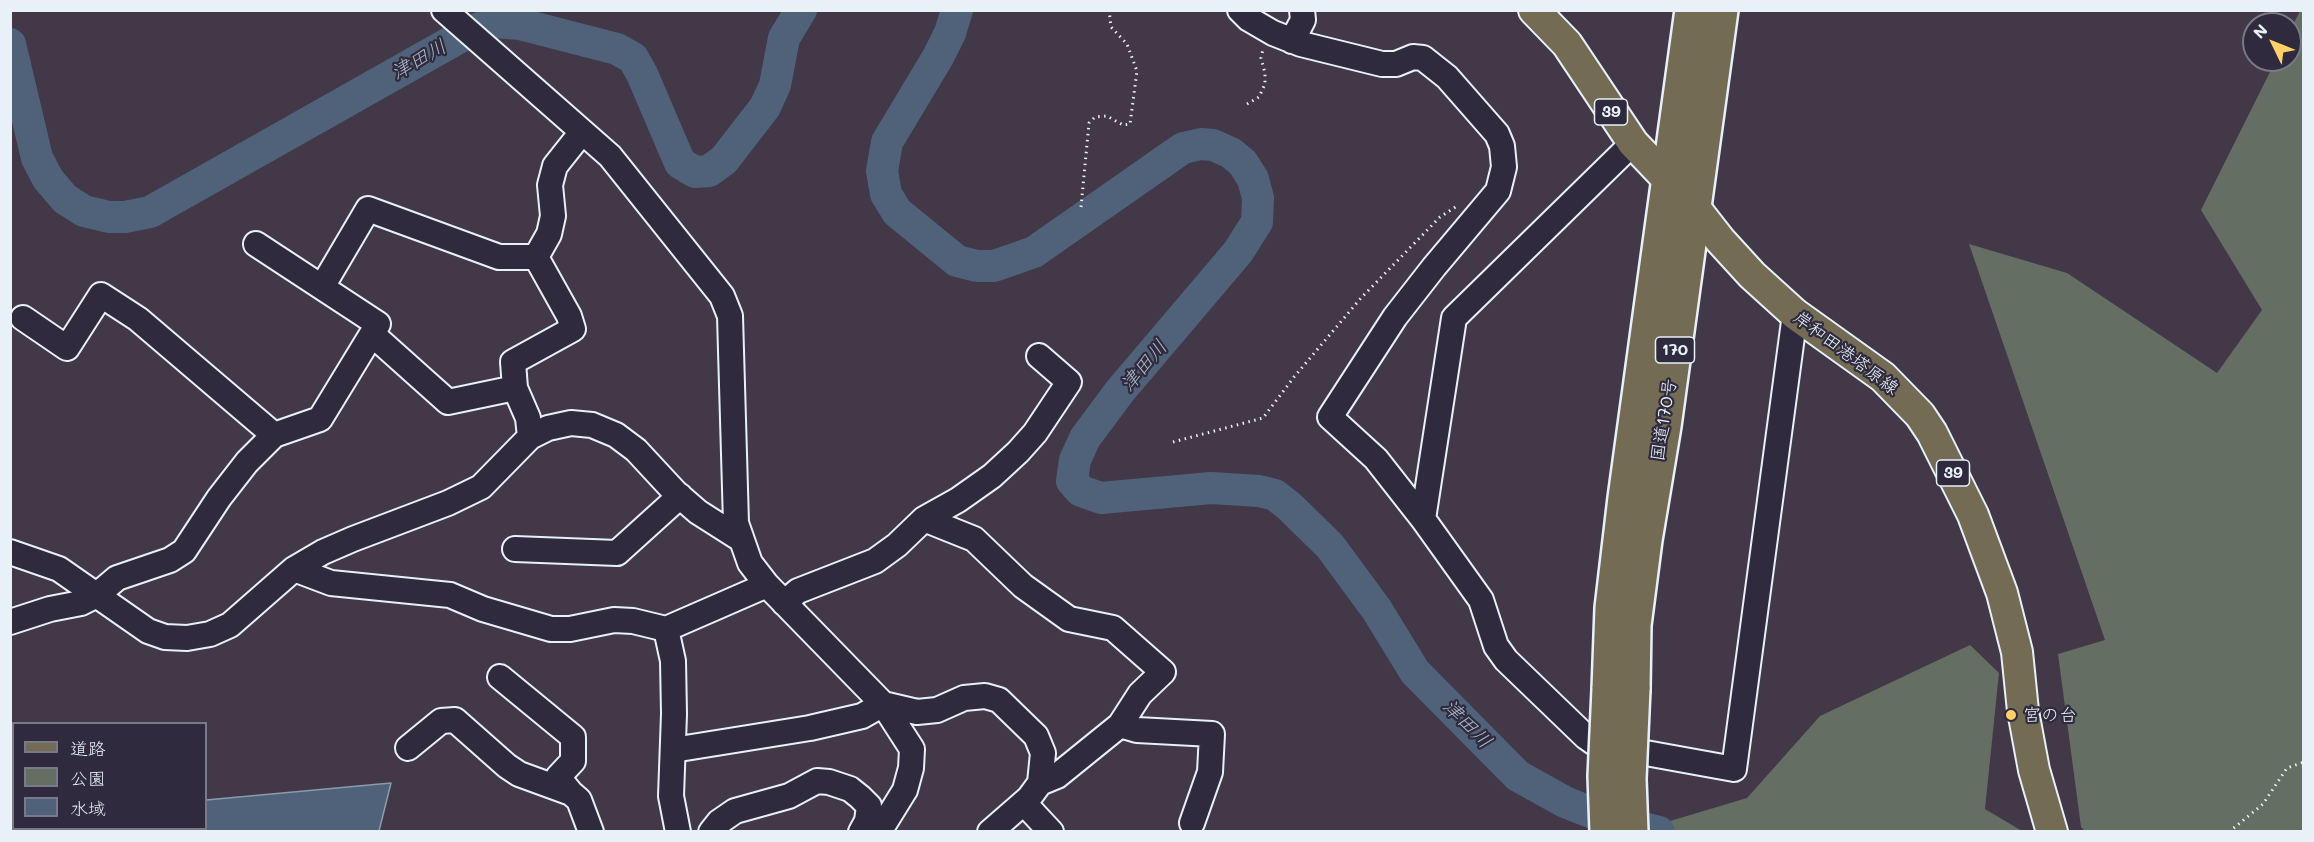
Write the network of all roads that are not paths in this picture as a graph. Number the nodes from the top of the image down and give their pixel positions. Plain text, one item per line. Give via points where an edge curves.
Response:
1 (1240, 10) edge
2 (1302, 10) edge
3 (1534, 10) edge
4 (1692, 10) edge
5 (1721, 10) edge
6 (447, 13) edge
7 (1292, 41) junction
8 (582, 132) junction
9 (1633, 144) junction
10 (1668, 181) junction
11 (1695, 208) junction
12 (256, 244) dead end
13 (536, 257) junction
14 (322, 287) junction
15 (1795, 314) junction
16 (23, 318) dead end
17 (372, 334) junction
18 (1039, 356) dead end
19 (515, 388) junction
20 (274, 435) junction
21 (530, 438) junction
22 (680, 496) junction
23 (924, 519) junction
24 (1423, 519) junction
25 (742, 540) junction
26 (515, 549) dead end
27 (10, 552) edge
28 (294, 569) junction
29 (767, 585) junction
30 (97, 595) junction
31 (784, 603) junction
32 (10, 622) edge
33 (666, 629) junction
34 (500, 677) dead end
35 (1621, 689) junction
36 (883, 704) junction
37 (1120, 725) junction
38 (408, 748) dead end
39 (673, 750) junction
40 (1040, 783) junction
41 (571, 793) junction
42 (1024, 802) junction
43 (1192, 823) dead end
44 (591, 831) edge
45 (678, 831) edge
46 (711, 831) edge
47 (861, 831) edge
48 (879, 831) edge
49 (990, 831) edge
50 (1051, 831) edge
51 (1607, 831) edge
52 (1631, 831) edge
53 (2052, 831) edge

1 - 7 street via 1269,31
2 - 7 street via 1303,20
3 - 9 main road, 岸和田港塔原線 / 39 via 1567,44
4 - 10 highway, 国道170号 / 170
5 - 11 highway, 国道170号 / 170
6 - 8 street
7 - 24 street via 1382,64 1423,58 1470,101 1502,146 1504,167 1498,191 1395,317 1330,417 1376,459
8 - 13 street via 555,166 550,185 553,216 549,234
8 - 25 street via 617,164 722,296 730,316 734,494
9 - 10 main road, 岸和田港塔原線 / 39
9 - 24 street via 1454,318
10 - 11 main road, 岸和田港塔原線 / 39
10 - 35 highway, 国道170号 / 170 via 1613,597
11 - 15 main road, 岸和田港塔原線 / 39 via 1752,275
11 - 35 highway, 国道170号 / 170 via 1634,625
12 - 14 street
13 - 14 street via 499,257 368,209
13 - 19 street via 573,329 513,362
14 - 17 street via 378,324
15 - 24 street via 1734,769 1596,744 1586,737 1506,660 1496,646 1481,600
15 - 53 main road, 岸和田港塔原線 / 39 via 1897,390 1920,415 1959,483 2002,593 2017,652 2034,770
16 - 20 street via 67,348 101,296 138,319
17 - 19 street via 448,402
17 - 20 street via 320,419
18 - 23 street via 1070,382 1035,434 992,476
19 - 21 street via 528,418
20 - 30 street via 247,462 183,551 170,560 117,578
21 - 22 street via 548,428 571,423 592,425 616,435 636,450
21 - 28 street via 481,487 448,504 343,543
22 - 25 street
22 - 26 street via 617,553
23 - 31 street via 875,561 798,591
23 - 37 street via 974,539 1023,586 1069,619 1113,628 1163,672 1140,694
25 - 29 street via 750,563
27 - 30 street via 59,569
28 - 30 street via 230,625 187,638 148,631
28 - 33 street via 331,583 450,595 552,629 614,620
29 - 31 street
29 - 33 street
30 - 32 street
31 - 36 street
33 - 39 street via 673,661
34 - 41 street via 573,737 573,761 558,777
35 - 51 highway, 国道170号 / 170, bridge via 1605,776
35 - 52 highway, 国道170号 / 170, bridge
36 - 39 street via 862,716 820,726
36 - 40 street via 917,712 937,710 964,698 986,696 999,700 1036,736 1043,753
36 - 48 street via 912,749 905,790
37 - 40 street via 1057,776
37 - 43 street via 1137,730 1212,734 1210,772
38 - 41 street via 441,721 455,720 519,774
39 - 45 street via 671,796
40 - 42 street
41 - 44 street via 579,800
42 - 49 street
42 - 50 street
46 - 47 street via 735,811 789,796 817,781 850,789 864,801 868,813

